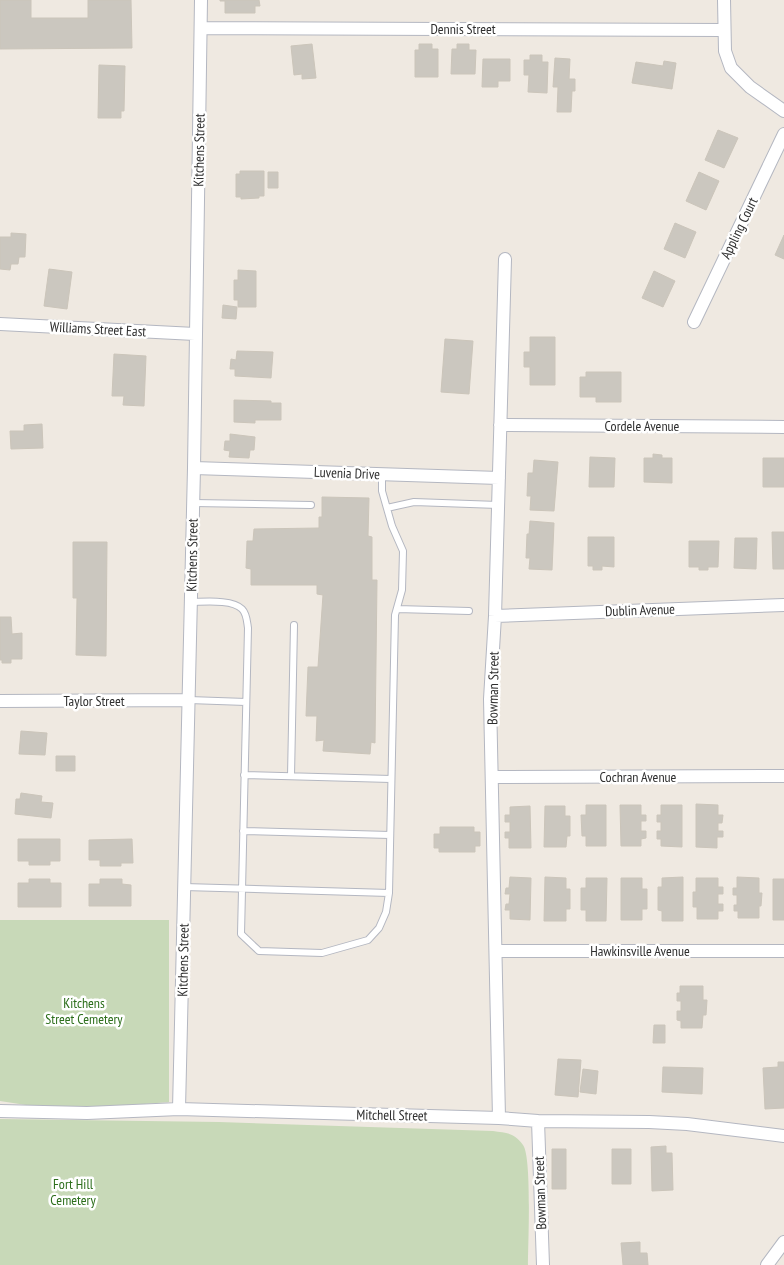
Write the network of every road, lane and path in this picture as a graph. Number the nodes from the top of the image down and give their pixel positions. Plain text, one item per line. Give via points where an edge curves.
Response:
1 (201, 0) edge
2 (724, 0) edge
3 (201, 28) junction
4 (724, 30) junction
5 (784, 112) edge
6 (784, 134) edge
7 (505, 259) dead end
8 (694, 322) dead end
9 (0, 324) edge
10 (195, 334) junction
11 (500, 425) junction
12 (784, 426) edge
13 (194, 468) junction
14 (382, 474) junction
15 (499, 478) junction
16 (193, 503) junction
17 (311, 505) dead end
18 (498, 505) junction
19 (387, 508) junction
20 (191, 602) junction
21 (784, 606) edge
22 (397, 609) junction
23 (469, 611) dead end
24 (495, 616) junction
25 (294, 626) dead end
26 (188, 700) junction
27 (0, 701) edge
28 (246, 702) junction
29 (244, 775) junction
30 (291, 776) junction
31 (784, 776) edge
32 (493, 777) junction
33 (391, 779) junction
34 (243, 831) junction
35 (390, 835) junction
36 (184, 887) junction
37 (242, 888) junction
38 (389, 893) junction
39 (496, 951) junction
40 (784, 951) edge
41 (179, 1109) junction
42 (0, 1111) edge
43 (499, 1118) junction
44 (538, 1121) junction
45 (784, 1136) edge
46 (784, 1242) edge
47 (543, 1265) edge
48 (767, 1265) edge

1 - 3 street, Kitchens Street
2 - 4 street
3 - 4 street, Dennis Street
3 - 10 street, Kitchens Street
4 - 5 street via 725,50 731,68
6 - 8 street, Appling Court
7 - 11 street, Bowman Street
9 - 10 street, Williams Street East
10 - 13 street, Kitchens Street
11 - 12 street, Cordele Avenue
11 - 15 street, Bowman Street
13 - 14 street, Luvenia Drive
13 - 16 street, Kitchens Street
14 - 15 street, Luvenia Drive
14 - 19 lane
15 - 18 street, Bowman Street
16 - 17 lane
16 - 20 street, Kitchens Street
18 - 19 lane via 414,502
18 - 24 street, Bowman Street
19 - 22 lane via 403,552 402,590
20 - 26 street, Kitchens Street
20 - 28 lane via 232,603 242,609 247,618
21 - 24 street, Dublin Avenue
22 - 23 lane
22 - 33 lane
24 - 32 street, Bowman Street via 490,699
25 - 30 lane
26 - 27 street, Taylor Street
26 - 28 lane
26 - 36 street, Kitchens Street
28 - 29 lane
29 - 30 lane
29 - 34 lane
30 - 33 lane
31 - 32 street, Cochran Avenue
32 - 39 street, Bowman Street
33 - 35 lane
34 - 35 lane
34 - 37 lane
35 - 38 lane
36 - 37 lane
36 - 41 street, Kitchens Street
37 - 38 lane
37 - 38 lane via 240,934 259,951 322,952 368,940 379,928
39 - 40 street, Hawkinsville Avenue
39 - 43 street, Bowman Street
41 - 42 street, Mitchell Street via 87,1113
41 - 43 street, Mitchell Street
43 - 44 street, Mitchell Street
44 - 45 street, Mitchell Street via 687,1124
44 - 47 street, Bowman Street
46 - 48 street

